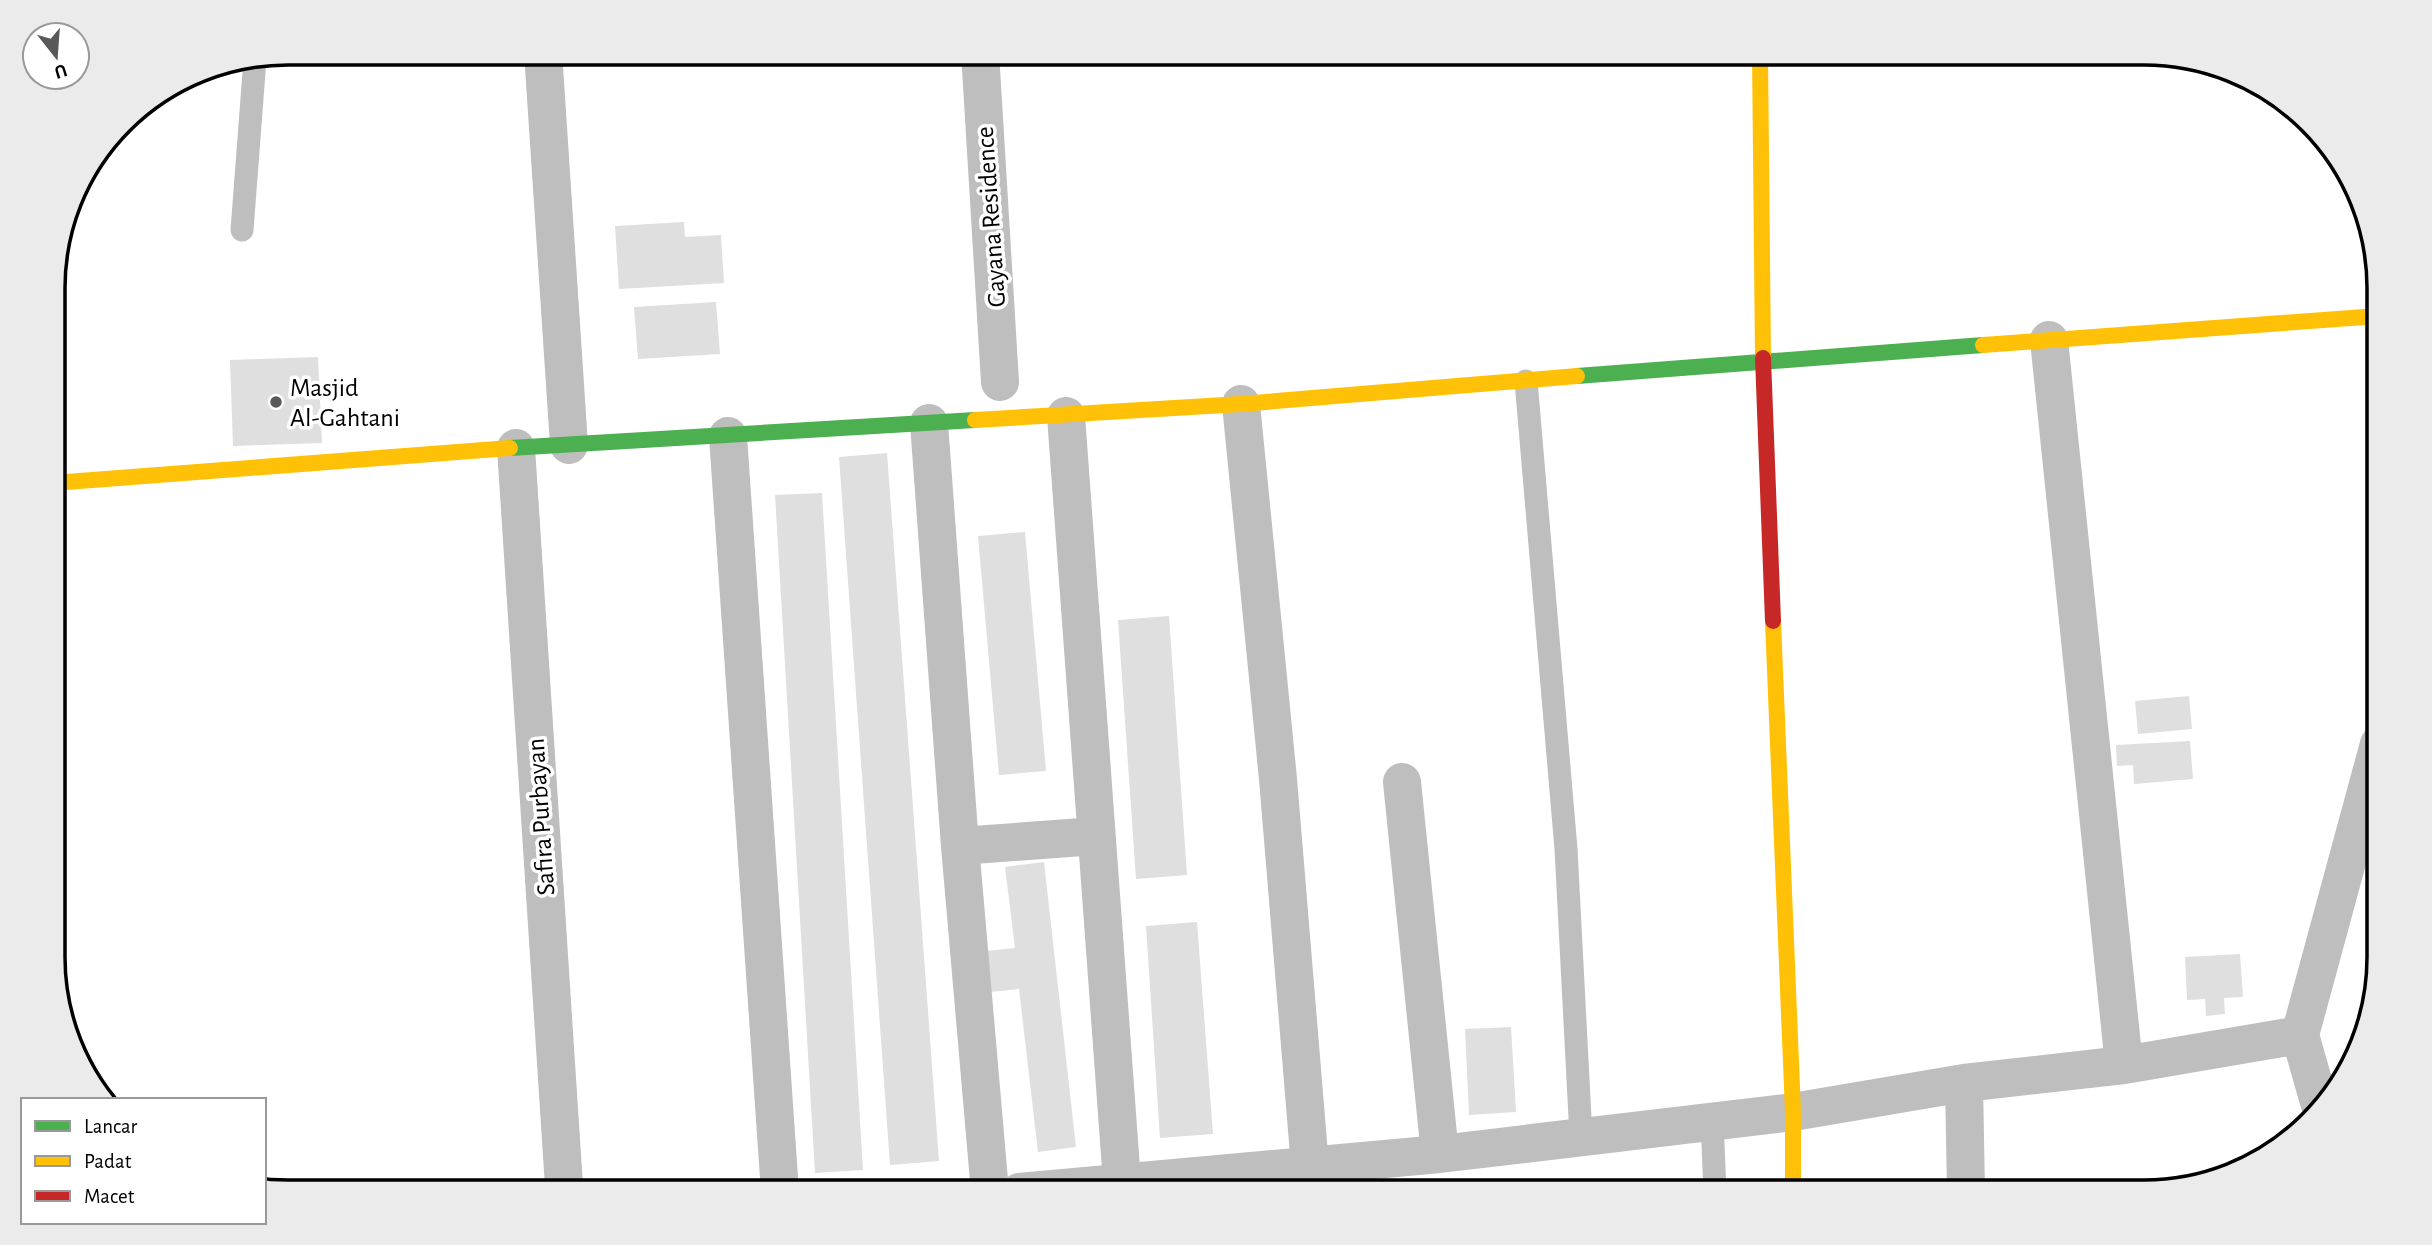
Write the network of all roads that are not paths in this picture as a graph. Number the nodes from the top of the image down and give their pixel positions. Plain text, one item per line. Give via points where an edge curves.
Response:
1 (544, 65) edge
2 (980, 65) edge
3 (1760, 65) edge
4 (254, 68) edge
5 (242, 230) dead end
6 (2367, 317) edge
7 (2049, 340) junction
8 (1763, 361) junction
9 (1526, 381) junction
10 (1000, 382) dead end
11 (1241, 404) junction
12 (1066, 416) junction
13 (929, 423) junction
14 (728, 436) junction
15 (569, 445) junction
16 (516, 448) junction
17 (65, 482) edge
18 (1402, 782) dead end
19 (2367, 788) edge
20 (1096, 836) junction
21 (960, 846) junction
22 (2300, 1035) junction
23 (2124, 1065) junction
24 (1964, 1083) junction
25 (2318, 1097) edge
26 (1793, 1112) junction
27 (1712, 1121) junction
28 (1581, 1137) junction
29 (1440, 1154) junction
30 (1310, 1166) junction
31 (564, 1180) edge
32 (779, 1180) edge
33 (989, 1180) edge
34 (1122, 1180) edge
35 (1146, 1180) edge
36 (1714, 1180) edge
37 (1793, 1180) edge
38 (1966, 1180) edge

1 - 15 street
2 - 10 street, Gayana Residence
3 - 8 street
4 - 5 lane
6 - 7 street
7 - 8 street
7 - 23 street
8 - 9 street
8 - 26 street
9 - 11 street
9 - 28 lane via 1566,849
11 - 12 street
11 - 30 street
12 - 13 street
12 - 20 street
13 - 14 street
13 - 21 street
14 - 15 street
14 - 32 street
15 - 16 street
16 - 17 street
16 - 31 street, Safira Purbayan
18 - 29 street
19 - 22 street
20 - 21 street
20 - 34 street
21 - 33 street
22 - 23 street
22 - 25 street
23 - 24 street
24 - 26 street
24 - 38 street
26 - 27 street
26 - 37 street
27 - 28 street
27 - 36 lane
28 - 29 street
29 - 30 street
30 - 35 street

